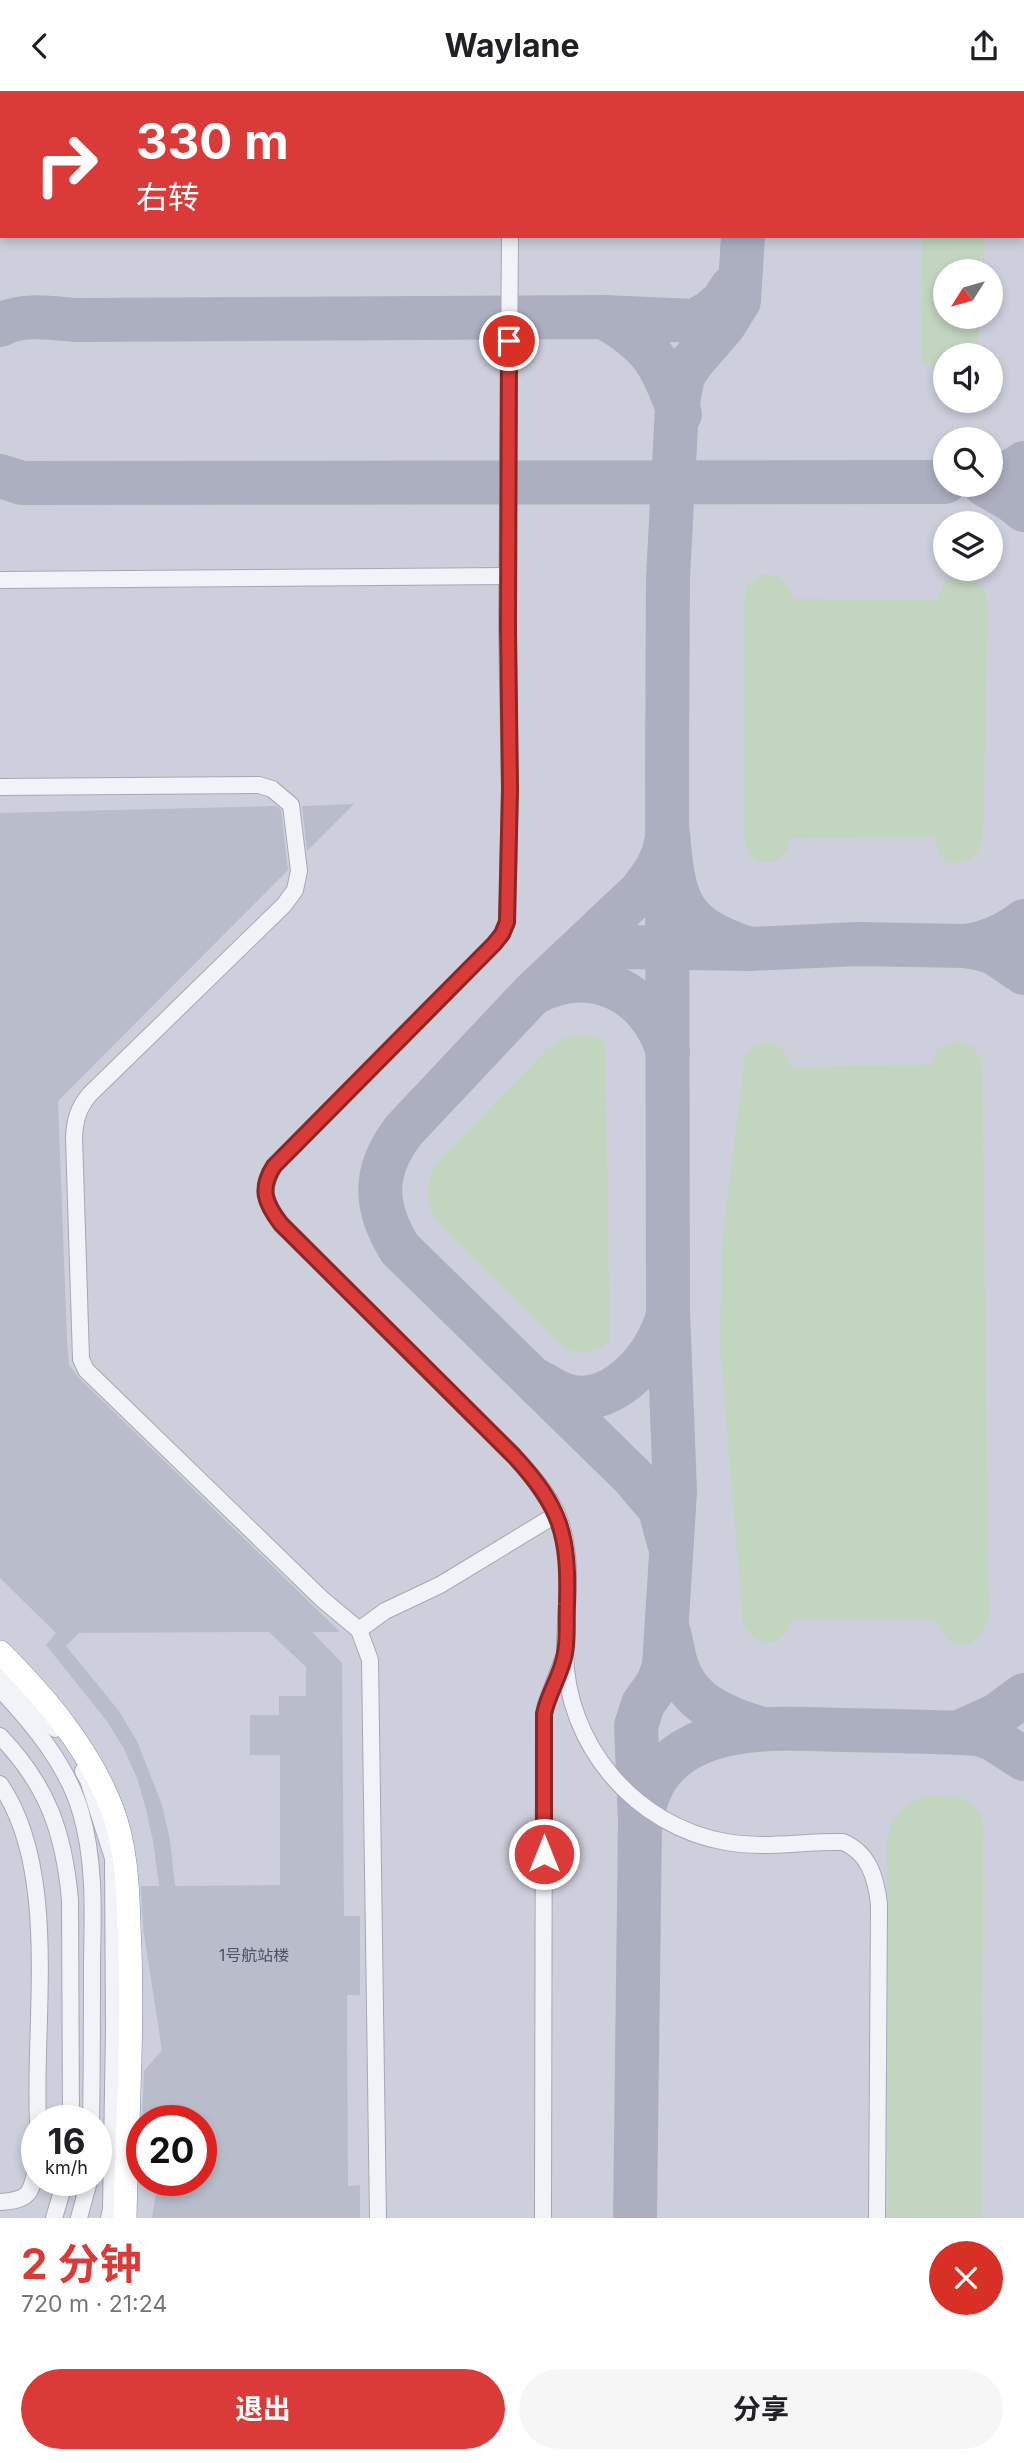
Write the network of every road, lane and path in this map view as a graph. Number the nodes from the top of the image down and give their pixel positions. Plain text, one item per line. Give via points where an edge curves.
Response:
1 (510, 238) edge
2 (508, 576) junction
3 (0, 580) edge
4 (0, 787) edge
5 (557, 1514) junction
6 (359, 1630) junction
7 (0, 1652) edge
8 (565, 1654) junction
9 (0, 1671) edge
10 (0, 1689) edge
11 (0, 1737) edge
12 (0, 1784) edge
13 (38, 2105) edge
14 (71, 2105) edge
15 (92, 2105) edge
16 (27, 2196) edge
17 (62, 2196) edge
18 (85, 2196) edge
19 (0, 2202) edge
20 (54, 2218) edge
21 (79, 2218) edge
22 (108, 2218) edge
23 (125, 2218) edge
24 (378, 2218) edge
25 (543, 2218) edge
26 (877, 2218) edge

1 - 2 street
2 - 3 street
2 - 5 street via 507,922 494,944 279,1160 265,1186 270,1210 281,1224 514,1456
4 - 6 street via 259,785 292,805 299,871 295,890 80,1107 74,1137 81,1359 96,1380
5 - 6 street
5 - 8 street via 567,1558
6 - 24 street via 370,1660
7 - 23 highway via 65,1724 90,1761 112,1808 122,1847 131,1966
8 - 25 street via 544,1714
8 - 26 street via 572,1705 588,1742 617,1782 655,1815 676,1827 728,1842 843,1842 865,1858 879,1904
9 - 22 street via 53,1726 88,1780 113,1858
10 - 15 street via 39,1735 81,1810 93,1892
11 - 14 street via 29,1771 47,1802 68,1869
12 - 13 street via 26,1840 36,1888
16 - 19 street
17 - 20 street
18 - 21 street

